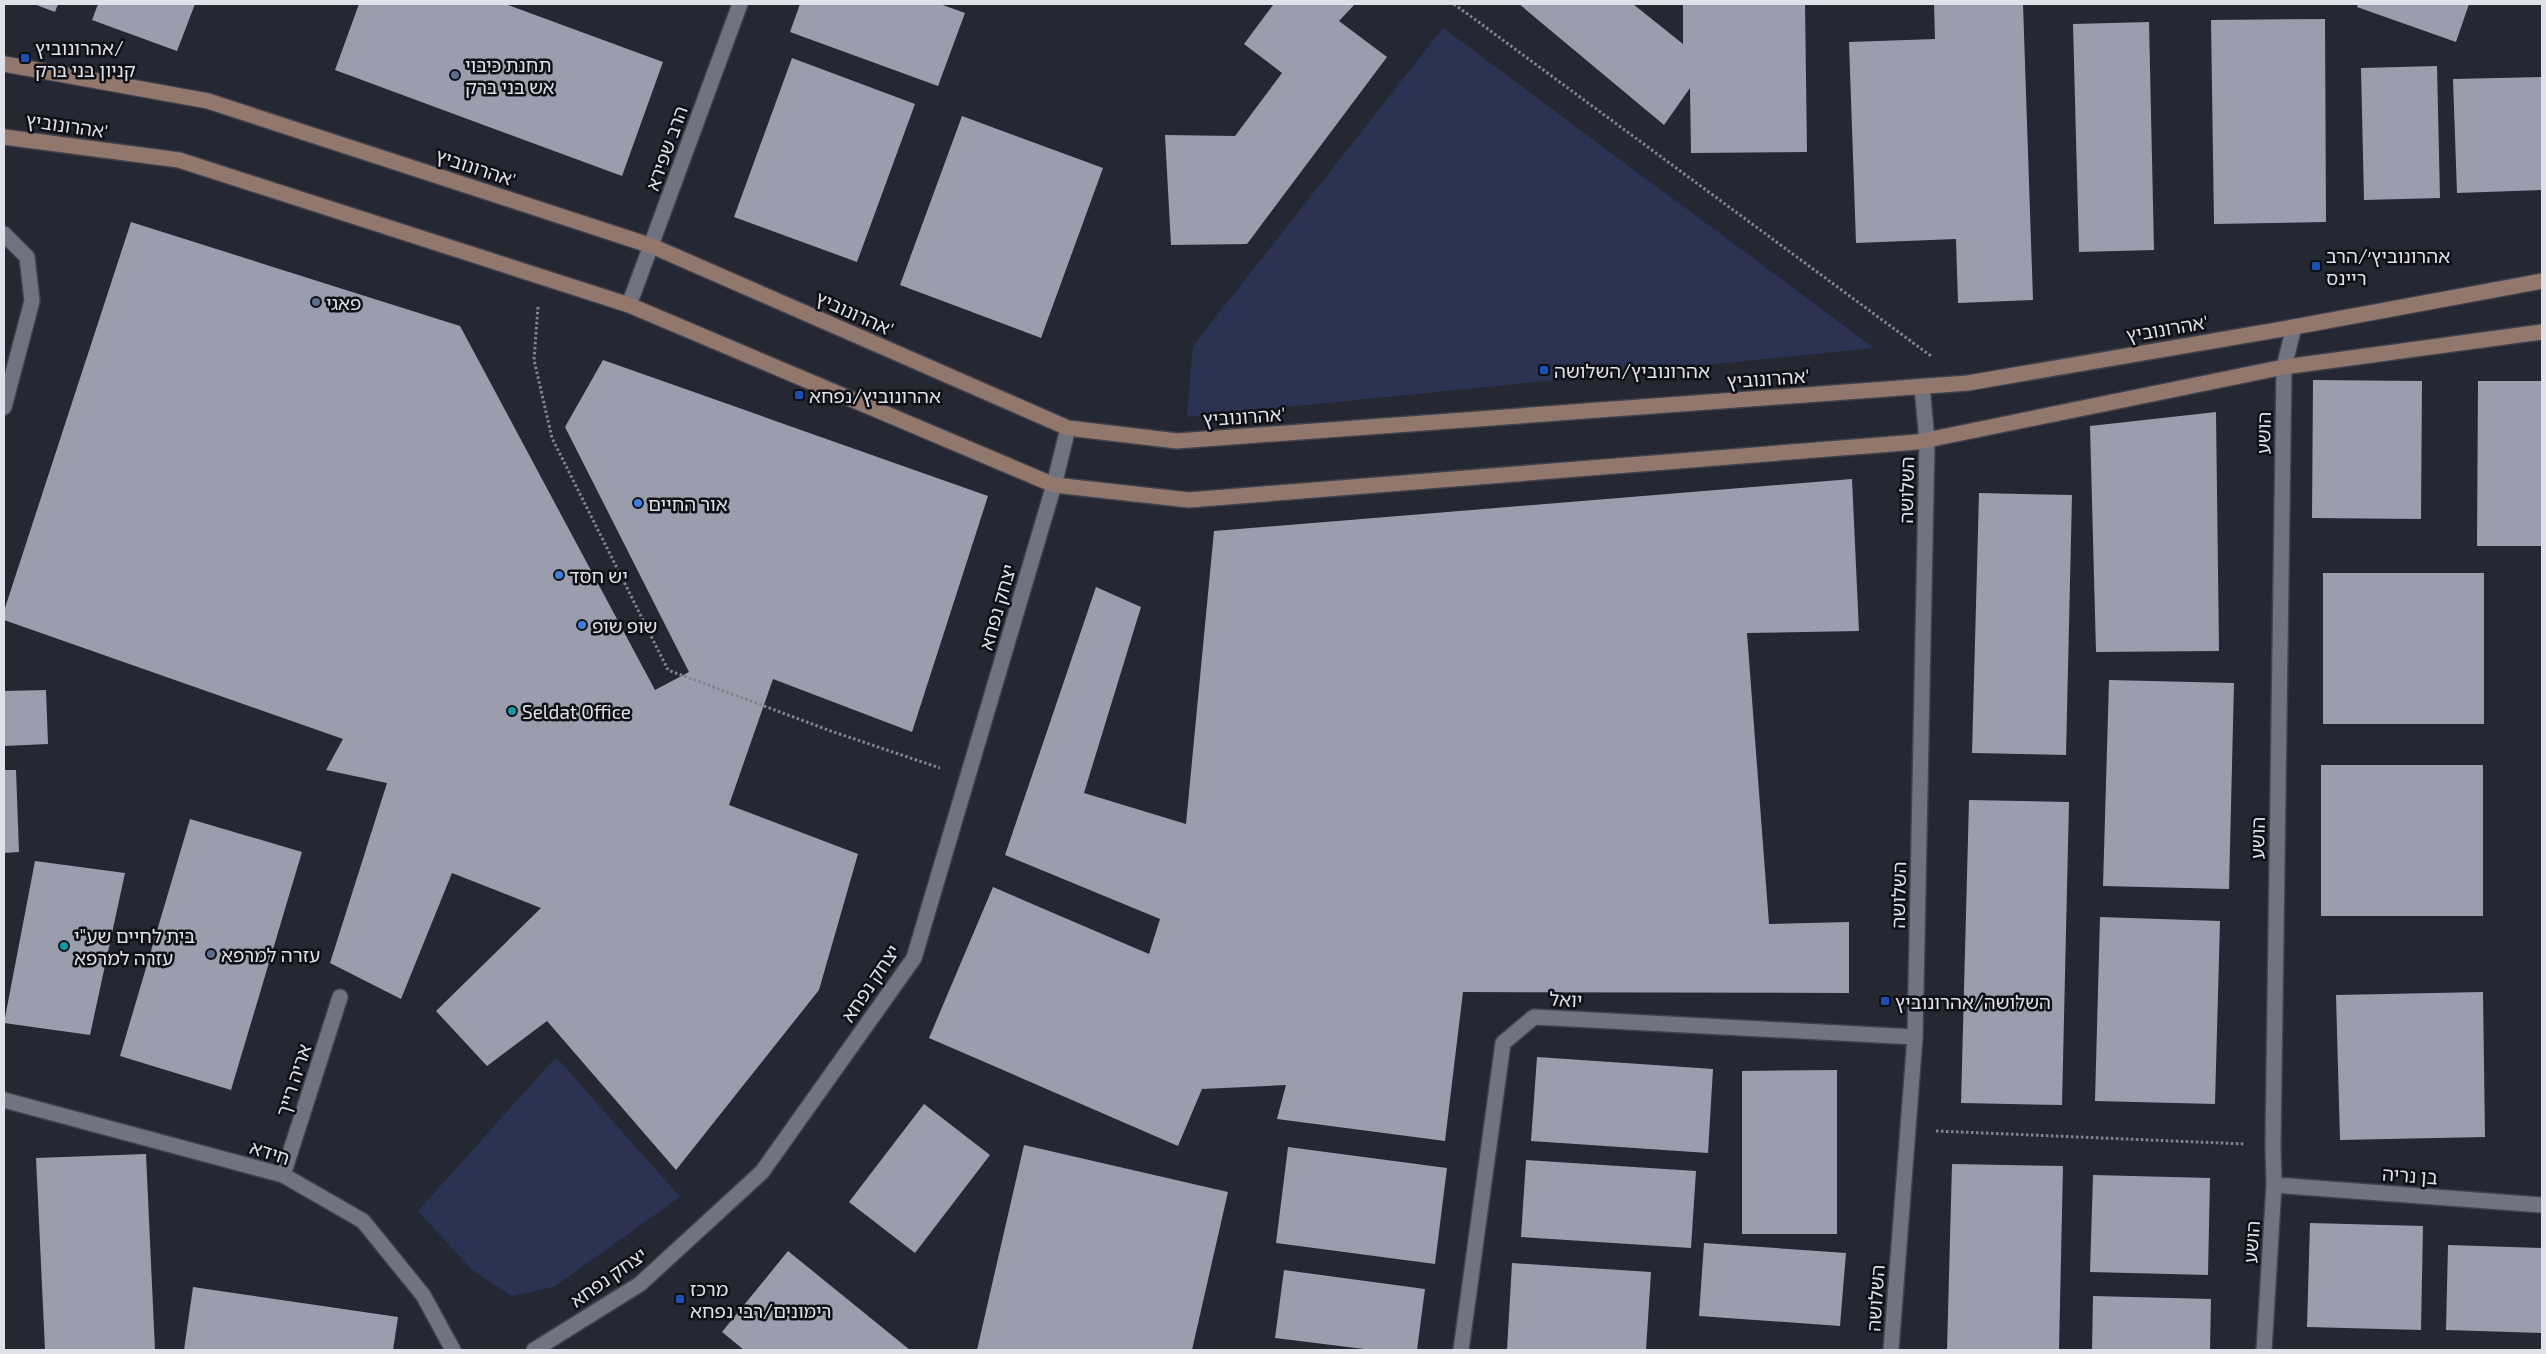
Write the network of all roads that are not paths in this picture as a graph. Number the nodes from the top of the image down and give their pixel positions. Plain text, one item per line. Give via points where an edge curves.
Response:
1 (740, 4) edge
2 (4, 64) edge
3 (4, 137) edge
4 (4, 234) edge
5 (652, 246) junction
6 (2542, 280) edge
7 (629, 305) junction
8 (2294, 327) junction
9 (2542, 332) edge
10 (2284, 368) junction
11 (1922, 387) junction
12 (4, 407) edge
13 (1068, 428) junction
14 (1927, 440) junction
15 (1054, 485) junction
16 (340, 997) dead end
17 (1915, 1037) junction
18 (4, 1100) edge
19 (283, 1175) junction
20 (2274, 1185) junction
21 (2542, 1205) edge
22 (453, 1350) edge
23 (534, 1350) edge
24 (1461, 1350) edge
25 (1891, 1350) edge
26 (2264, 1350) edge

1 - 5 street, הרב שפירא
2 - 5 street, אהרונוביץ' via 208,101
3 - 7 street, אהרונוביץ' via 179,160
4 - 12 street via 26,257 32,301
5 - 7 street, הרב שפירא
5 - 13 street, אהרונוביץ'
6 - 8 street, אהרונוביץ'
7 - 15 street, אהרונוביץ'
8 - 10 street, הושע
8 - 11 street, אהרונוביץ' via 1968,383
9 - 10 street, אהרונוביץ'
10 - 14 street, אהרונוביץ'
10 - 20 street, הושע
11 - 13 street, אהרונוביץ' via 1177,441
11 - 14 street, השלושה
13 - 15 street, יצחק נפחא
14 - 15 street, אהרונוביץ' via 1190,500
14 - 17 street, השלושה
15 - 23 street, יצחק נפחא via 914,958 762,1172 640,1284
16 - 19 street, אריה רייך
17 - 24 street, יואל via 1534,1017 1503,1043
17 - 25 street, השלושה
18 - 19 street, חידא
19 - 22 street, חידא via 362,1221 423,1295
20 - 21 street, בן נריה
20 - 26 street, הושע

